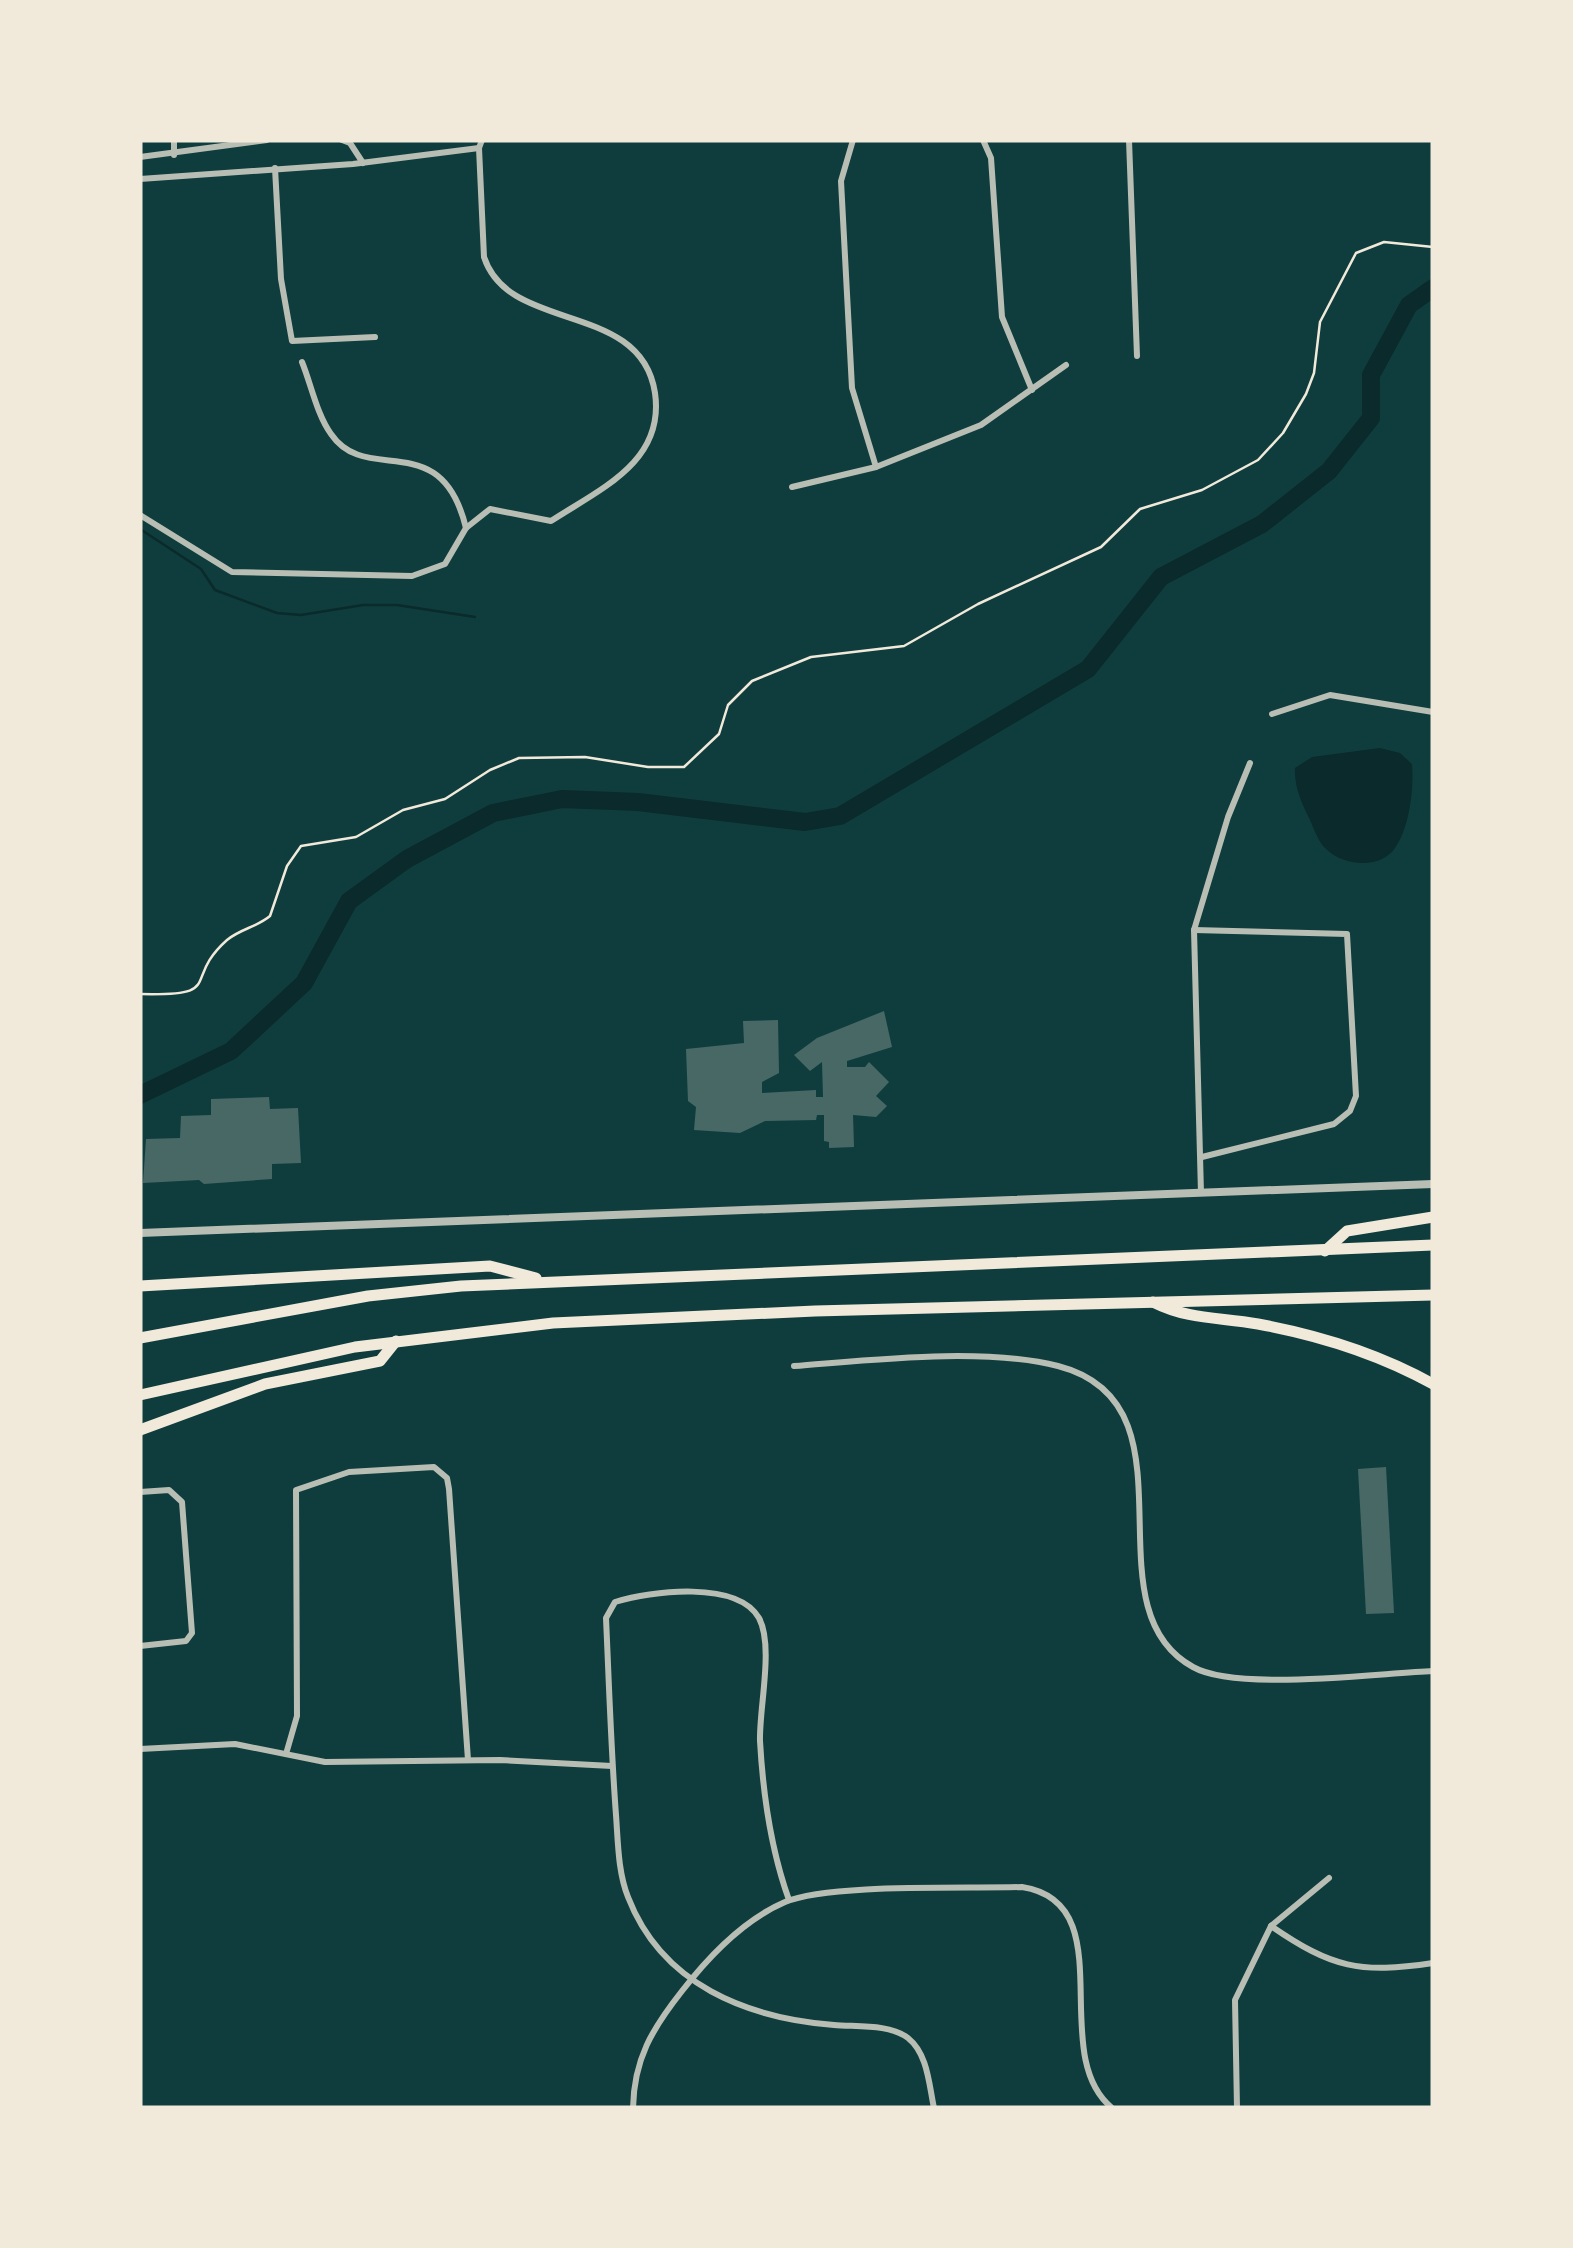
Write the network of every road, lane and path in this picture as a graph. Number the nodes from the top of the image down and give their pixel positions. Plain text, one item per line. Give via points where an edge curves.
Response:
1 (174, 140) edge
2 (267, 140) edge
3 (342, 140) edge
4 (853, 140) edge
5 (983, 140) edge
6 (1129, 140) edge
7 (480, 144) edge
8 (174, 154) junction
9 (140, 157) edge
10 (363, 163) junction
11 (275, 168) junction
12 (140, 179) edge
13 (1433, 247) edge
14 (375, 337) dead end
15 (1137, 356) dead end
16 (302, 362) dead end
17 (1066, 366) dead end
18 (1032, 390) junction
19 (876, 466) junction
20 (792, 487) dead end
21 (140, 515) edge
22 (466, 528) junction
23 (1433, 712) edge
24 (1272, 714) dead end
25 (1250, 764) dead end
26 (1194, 930) junction
27 (140, 994) edge
28 (1202, 1157) junction
29 (1433, 1184) edge
30 (1201, 1193) junction
31 (1433, 1217) edge
32 (140, 1232) edge
33 (1433, 1245) edge
34 (1325, 1252) junction
35 (550, 1282) junction
36 (140, 1286) edge
37 (1433, 1296) edge
38 (1149, 1300) junction
39 (140, 1338) edge
40 (396, 1341) junction
41 (794, 1366) dead end
42 (1433, 1384) edge
43 (140, 1395) edge
44 (140, 1430) edge
45 (140, 1492) edge
46 (140, 1646) edge
47 (1433, 1671) edge
48 (140, 1749) edge
49 (286, 1754) junction
50 (468, 1760) junction
51 (612, 1766) junction
52 (1329, 1878) dead end
53 (790, 1900) junction
54 (1271, 1926) junction
55 (1433, 1963) edge
56 (690, 1980) junction
57 (633, 2108) edge
58 (934, 2108) edge
59 (1112, 2108) edge
60 (1237, 2108) edge

1 - 8 street
2 - 8 street
3 - 10 street
4 - 19 street via 841,181 852,388
5 - 18 street via 991,158 1002,317
6 - 15 street
7 - 10 street
7 - 22 street via 489,273 502,286 598,324 625,342 653,380 653,432 639,462 552,521 490,509
8 - 9 street
10 - 11 street
11 - 12 street
11 - 14 street via 292,341
13 - 27 path via 1384,242 1356,253 1320,322 1306,394 1272,448 1242,472 1140,509 1101,547 904,646 811,656 752,681 728,705 719,734 684,767 518,758 446,799 402,810 356,837 301,846 270,916 229,939 198,986 180,995
16 - 22 street via 332,436 365,454 427,466 458,496
17 - 18 street
18 - 19 street via 981,425
19 - 20 street
21 - 22 street via 232,572 429,573 445,564
23 - 24 street via 1330,695
25 - 26 street
26 - 28 street
26 - 28 street via 1347,934 1356,1080 1350,1111 1334,1124
28 - 30 street
29 - 30 street
30 - 32 street
31 - 34 highway via 1347,1231
33 - 34 highway
34 - 35 highway
35 - 36 highway via 490,1266
35 - 39 highway via 368,1296
37 - 38 highway
38 - 40 highway via 589,1322
38 - 42 highway via 1181,1316 1278,1328 1345,1346
40 - 43 highway
40 - 44 highway via 380,1362 265,1384
41 - 47 street via 900,1358 1051,1365 1093,1382 1128,1425 1146,1601 1161,1638 1178,1657 1231,1679
45 - 46 street via 170,1490 182,1502 192,1633 186,1641
48 - 49 street via 235,1744
49 - 50 street via 326,1762
49 - 50 street via 298,1716 296,1490 349,1472 434,1467 446,1478
50 - 51 street
51 - 53 street via 606,1618 611,1605 732,1594 752,1609 764,1636 760,1740 770,1826
51 - 56 street via 627,1896 654,1945
52 - 54 street
53 - 56 street via 734,1934
53 - 59 street via 1022,1887 1050,1895 1071,1916 1077,1944 1084,2070
54 - 55 street via 1338,1964 1392,1969
54 - 60 street via 1235,2000
56 - 57 street via 644,2045
56 - 58 street via 728,2002 778,2018 898,2032 918,2049

